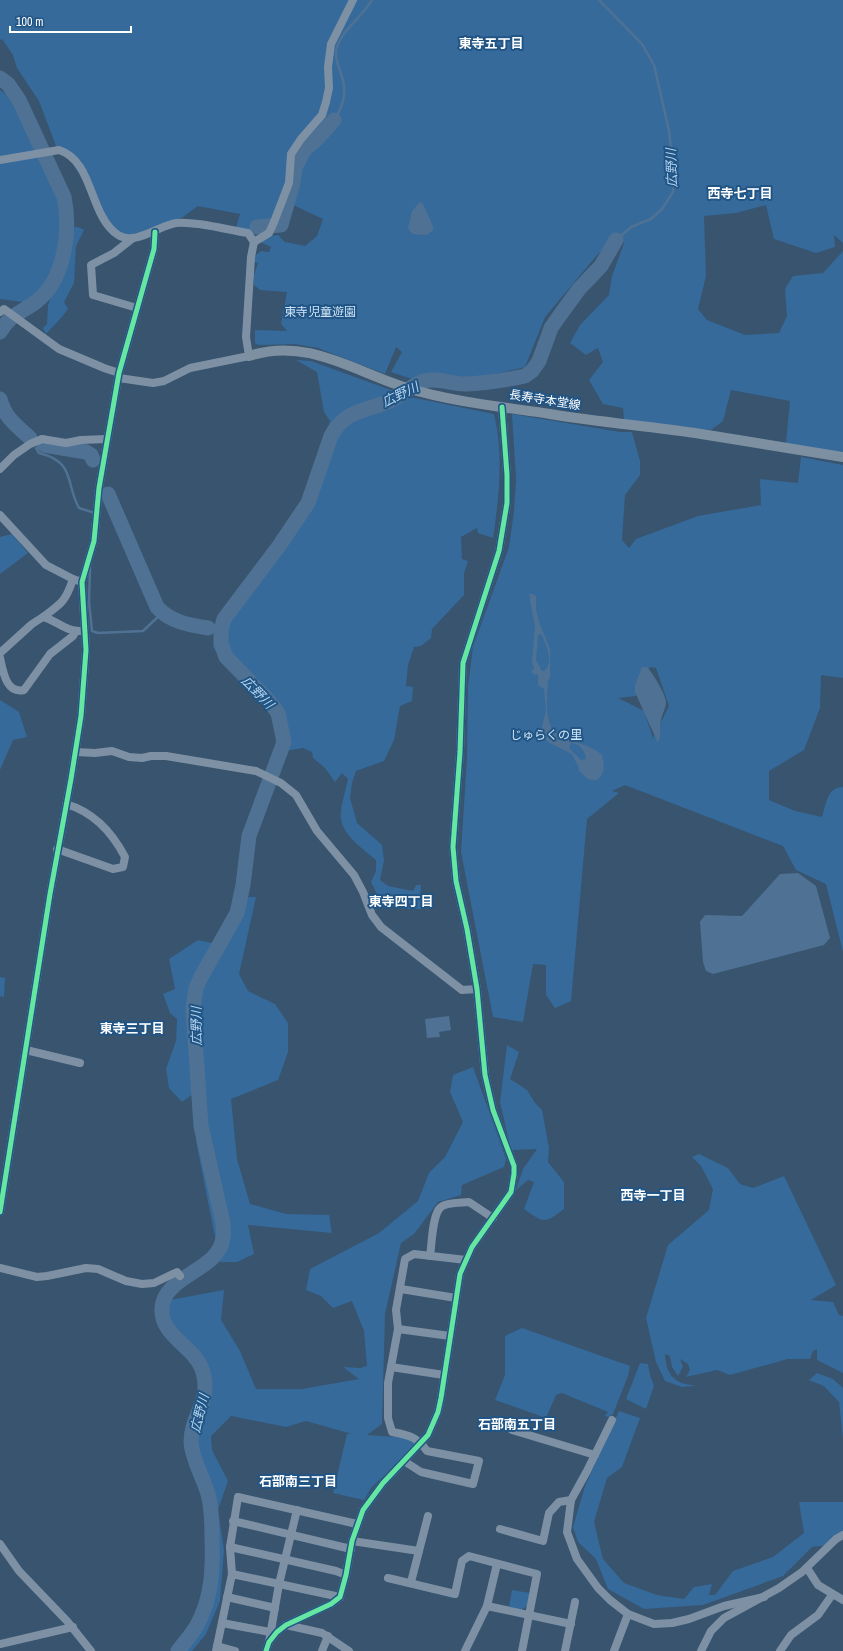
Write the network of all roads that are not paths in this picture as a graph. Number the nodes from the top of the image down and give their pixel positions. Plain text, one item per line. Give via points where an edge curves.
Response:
1 (352, 0) edge
2 (0, 160) edge
3 (155, 232) junction
4 (133, 238) junction
5 (254, 242) junction
6 (137, 308) junction
7 (0, 312) edge
8 (249, 356) junction
9 (119, 375) junction
10 (502, 407) junction
11 (107, 439) junction
12 (843, 457) edge
13 (0, 469) edge
14 (0, 515) edge
15 (73, 578) junction
16 (82, 582) junction
17 (43, 617) junction
18 (80, 631) junction
19 (0, 653) edge
20 (0, 658) edge
21 (76, 752) junction
22 (66, 804) junction
23 (57, 849) junction
24 (476, 989) junction
25 (26, 1050) junction
26 (80, 1063) dead end
27 (0, 1212) edge
28 (493, 1218) junction
29 (430, 1256) junction
30 (466, 1260) junction
31 (0, 1268) edge
32 (180, 1276) dead end
33 (401, 1289) junction
34 (456, 1298) junction
35 (398, 1329) junction
36 (450, 1336) junction
37 (391, 1367) junction
38 (444, 1375) junction
39 (612, 1420) dead end
40 (512, 1430) dead end
41 (422, 1444) junction
42 (595, 1455) junction
43 (404, 1462) junction
44 (571, 1500) junction
45 (297, 1510) junction
46 (428, 1516) dead end
47 (233, 1521) junction
48 (357, 1524) junction
49 (500, 1528) dead end
50 (290, 1535) junction
51 (843, 1535) edge
52 (0, 1544) edge
53 (352, 1545) junction
54 (230, 1547) junction
55 (420, 1551) junction
56 (285, 1559) junction
57 (497, 1564) junction
58 (806, 1568) junction
59 (232, 1574) junction
60 (346, 1575) junction
61 (388, 1578) dead end
62 (411, 1582) junction
63 (279, 1584) junction
64 (832, 1595) junction
65 (226, 1597) junction
66 (340, 1597) junction
67 (764, 1597) junction
68 (843, 1600) edge
69 (575, 1602) dead end
70 (487, 1606) junction
71 (275, 1608) junction
72 (628, 1614) junction
73 (529, 1615) junction
74 (222, 1623) junction
75 (571, 1624) junction
76 (286, 1625) junction
77 (73, 1628) junction
78 (270, 1632) junction
79 (328, 1636) junction
80 (269, 1642) junction
81 (0, 1644) edge
82 (216, 1649) edge
83 (91, 1651) edge
84 (235, 1651) edge
85 (266, 1651) edge
86 (322, 1651) edge
87 (349, 1651) edge
88 (465, 1651) edge
89 (522, 1651) edge
90 (565, 1651) edge
91 (614, 1651) edge
92 (701, 1651) edge
93 (780, 1651) edge

1 - 5 street via 330,44 329,88 322,115 291,154 289,183 274,222 269,232
2 - 4 street via 59,150 64,152 74,159 81,169 106,222 119,236
3 - 4 street
3 - 5 street via 176,223 192,224 248,233
3 - 6 street via 154,249
4 - 6 street via 114,253 92,265 93,295
5 - 8 street via 246,337
6 - 9 street
7 - 9 street via 4,309 59,349
8 - 9 street via 190,368 164,381 153,382
8 - 10 main road, 長寿寺本堂線 via 283,350 309,352 424,393
9 - 11 street
10 - 12 main road, 長寿寺本堂線 via 694,433
10 - 24 street via 507,503 499,551 464,663 453,847 456,881 467,929
11 - 13 street via 66,443 42,439 14,455
11 - 16 street via 94,541
14 - 15 street via 46,565
15 - 16 street
15 - 17 street via 62,603
16 - 18 street
17 - 18 street via 64,628
17 - 19 street
18 - 20 street via 50,654 24,690 9,685 4,677
18 - 21 street via 85,674
21 - 22 street
21 - 24 street via 112,751 142,758 166,756 256,771 281,783 296,795 317,830 354,875 364,892 367,906 381,927 462,990
22 - 23 street
22 - 23 street via 81,809 103,824 125,857 123,867 114,869
23 - 25 street
24 - 28 street via 488,1088 493,1110 514,1166 511,1192
25 - 26 street
25 - 27 street
28 - 29 street via 469,1202 441,1207 435,1217
28 - 30 street
29 - 30 street
29 - 33 street via 414,1254 405,1259
30 - 34 street via 460,1274
31 - 32 street via 37,1277 86,1268 98,1269 126,1281 142,1284 154,1283 177,1272
33 - 34 street
33 - 35 street via 396,1310
34 - 36 street
35 - 36 street
35 - 37 street
36 - 38 street
37 - 38 street
37 - 41 street via 388,1382 388,1418 392,1432 410,1435
38 - 41 street via 438,1412
39 - 42 street
40 - 42 street
41 - 43 street
41 - 43 street via 427,1451 479,1461 473,1484 420,1472
42 - 44 street
43 - 48 street via 383,1483 363,1510
44 - 49 street via 559,1502 550,1513 543,1541
44 - 72 street via 567,1532 577,1559 598,1588
45 - 47 street via 238,1497
45 - 48 street
45 - 50 street
46 - 55 street
47 - 50 street
47 - 54 street
48 - 53 street
50 - 53 street
50 - 56 street
51 - 58 street
52 - 77 street via 19,1571
53 - 55 street
53 - 60 street
54 - 56 street
54 - 59 street
55 - 62 street
56 - 60 street
56 - 63 street
57 - 62 street via 469,1556 462,1561 455,1594
57 - 70 street
57 - 73 street via 537,1574
58 - 64 street via 818,1585
58 - 67 street
59 - 63 street
59 - 65 street
60 - 66 street
61 - 62 street
63 - 66 street
63 - 71 street
64 - 68 street
64 - 93 street via 818,1615 791,1635
65 - 71 street
65 - 74 street
66 - 76 street via 331,1604
67 - 72 street via 724,1606 672,1623 654,1624
67 - 92 street via 724,1618 711,1631
69 - 75 street
70 - 73 street
70 - 88 street
71 - 78 street
72 - 91 street
73 - 75 street
73 - 89 street
74 - 78 street
74 - 82 street
75 - 90 street
76 - 79 street
76 - 80 street
77 - 81 street
77 - 83 street
78 - 80 street
79 - 86 street
79 - 87 street
80 - 85 street
82 - 84 street

